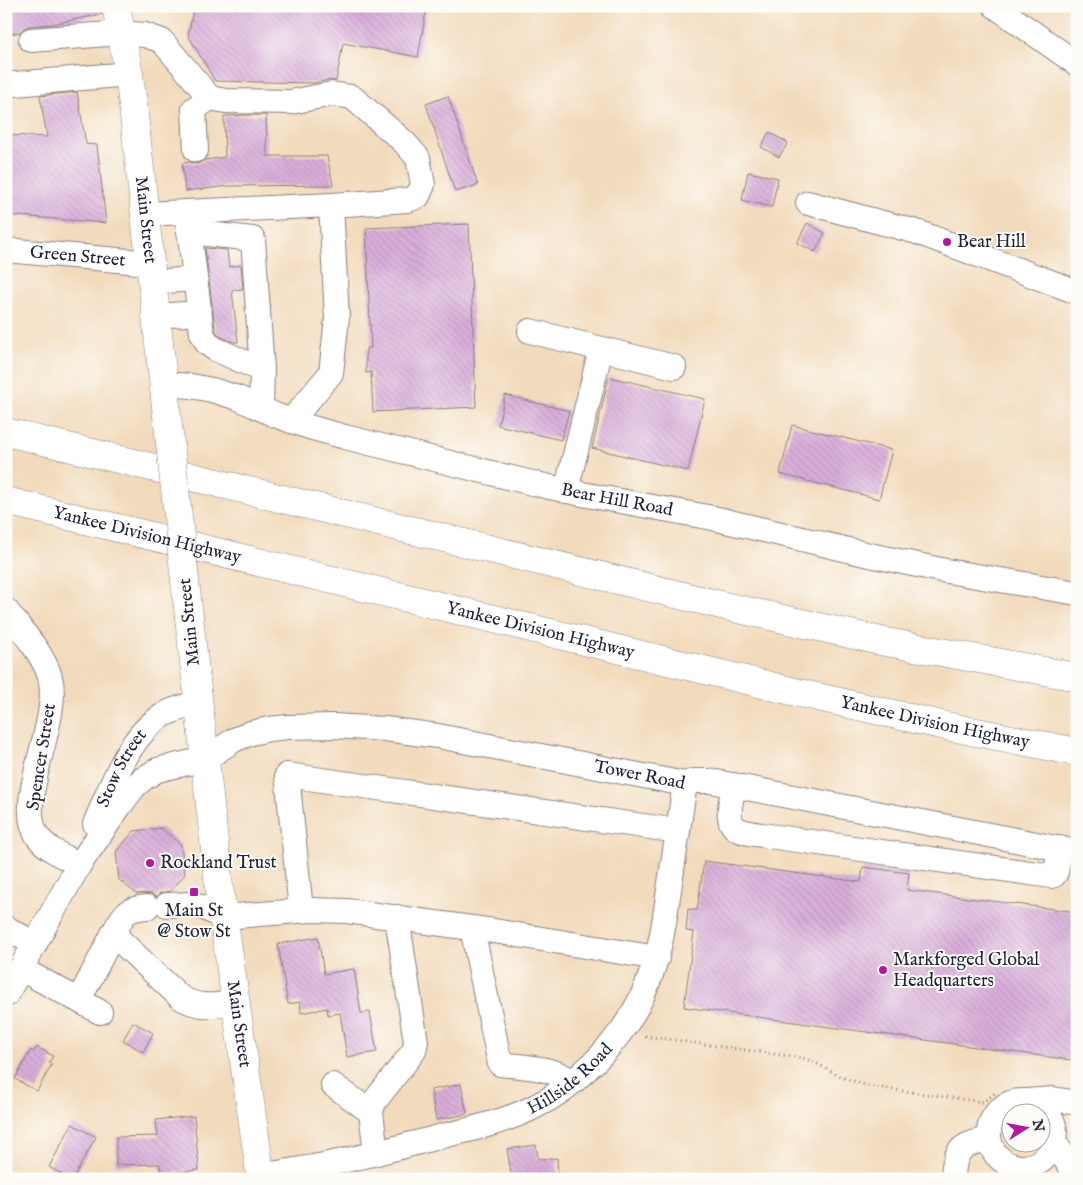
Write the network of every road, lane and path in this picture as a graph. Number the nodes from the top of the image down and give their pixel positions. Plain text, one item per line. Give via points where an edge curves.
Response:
1 (116, 6) edge
2 (995, 6) edge
3 (121, 33) junction
4 (31, 40) dead end
5 (1077, 64) edge
6 (129, 74) junction
7 (15, 84) dead end
8 (210, 98) junction
9 (196, 150) dead end
10 (808, 203) dead end
11 (331, 204) junction
12 (145, 214) junction
13 (188, 222) junction
14 (6, 250) edge
15 (151, 273) junction
16 (195, 279) junction
17 (1077, 292) edge
18 (199, 313) junction
19 (156, 316) junction
20 (530, 331) dead end
21 (601, 348) junction
22 (674, 367) dead end
23 (262, 370) junction
24 (165, 396) junction
25 (261, 408) junction
26 (291, 421) junction
27 (6, 432) edge
28 (566, 491) junction
29 (6, 501) edge
30 (1077, 593) edge
31 (6, 610) edge
32 (1077, 677) edge
33 (199, 703) junction
34 (1077, 752) edge
35 (205, 759) junction
36 (684, 784) junction
37 (734, 785) junction
38 (678, 831) junction
39 (1069, 850) edge
40 (79, 865) junction
41 (301, 910) junction
42 (223, 916) junction
43 (397, 917) junction
44 (6, 928) edge
45 (472, 928) junction
46 (113, 934) junction
47 (35, 944) junction
48 (657, 958) junction
49 (21, 969) junction
50 (6, 995) edge
51 (79, 1000) junction
52 (235, 1003) junction
53 (100, 1012) dead end
54 (638, 1035) dead end
55 (573, 1082) junction
56 (333, 1085) dead end
57 (995, 1093) dead end
58 (1027, 1101) junction
59 (1077, 1104) edge
60 (1077, 1111) edge
61 (371, 1112) junction
62 (1055, 1136) junction
63 (988, 1139) junction
64 (376, 1153) junction
65 (1023, 1168) junction
66 (260, 1177) edge
67 (953, 1179) edge
68 (1059, 1179) edge
69 (1077, 1179) edge

1 - 3 main road, Main Street
2 - 5 street
3 - 4 street
3 - 6 main road, Main Street
3 - 8 street via 146,35 162,41
6 - 7 street
6 - 12 main road, Main Street
8 - 9 street via 194,110
8 - 11 street via 291,102 332,94 352,97 418,158 423,185 418,196 408,200
10 - 17 street via 917,232
11 - 13 street
11 - 26 street via 337,318 331,373
12 - 13 street
12 - 15 main road, Main Street
13 - 16 street
13 - 23 street via 253,239
14 - 15 street, Green Street
15 - 16 street, Green Street
15 - 19 main road, Main Street
16 - 18 street
18 - 19 street
18 - 23 street via 202,333 210,346
19 - 24 main road, Main Street
20 - 21 street
21 - 22 street
21 - 28 street
23 - 25 street
24 - 25 street, Bear Hill Road via 191,386 238,398
24 - 33 main road, Main Street, bridge
25 - 26 street, Bear Hill Road
26 - 28 street, Bear Hill Road
27 - 32 main road via 726,606 881,641
28 - 30 street, Bear Hill Road via 713,518 941,570
29 - 34 main road, Yankee Division Highway via 791,691
31 - 40 street, Spencer Street via 42,659 50,678 52,702 32,799 34,827 38,836 52,849
33 - 35 main road, Main Street
33 - 40 street, Stow Street via 161,716 133,746 113,780
35 - 36 street, Tower Road via 234,740 269,729 361,727 438,736
35 - 40 street, Stow Street via 158,770 143,779 119,807
35 - 42 main road, Main Street
36 - 37 street, Tower Road via 701,780
36 - 38 street, Hillside Road
37 - 39 street, Tower Road
37 - 39 street via 730,811 735,828 762,836 1051,876
38 - 41 street via 287,775
38 - 48 street, Hillside Road
40 - 47 street, Stow Street
41 - 42 street
41 - 43 street
42 - 46 street via 191,904 136,908 124,915
42 - 52 main road, Main Street
43 - 45 street
43 - 61 street via 416,1042 414,1051 374,1102
44 - 47 street
45 - 48 street
45 - 55 street via 500,1064 550,1071
46 - 51 street
46 - 52 street via 186,1001 200,1006
47 - 49 street, Stow Street
48 - 55 street, Hillside Road via 626,1026 606,1052
49 - 50 street, Stow Street
49 - 51 street
51 - 53 street
52 - 66 main road, Main Street
54 - 57 path via 803,1058 868,1086 983,1102
55 - 64 street, Hillside Road via 549,1099 507,1118
56 - 61 street
58 - 59 street via 1054,1099
58 - 62 street via 1047,1112 1054,1125
58 - 63 street via 1003,1106 990,1124
60 - 62 street via 1070,1115
61 - 64 street
62 - 65 street via 1046,1157
62 - 69 street
63 - 65 street via 1000,1160
63 - 67 street via 960,1150 955,1158
64 - 66 street, Hillside Road
65 - 68 street

